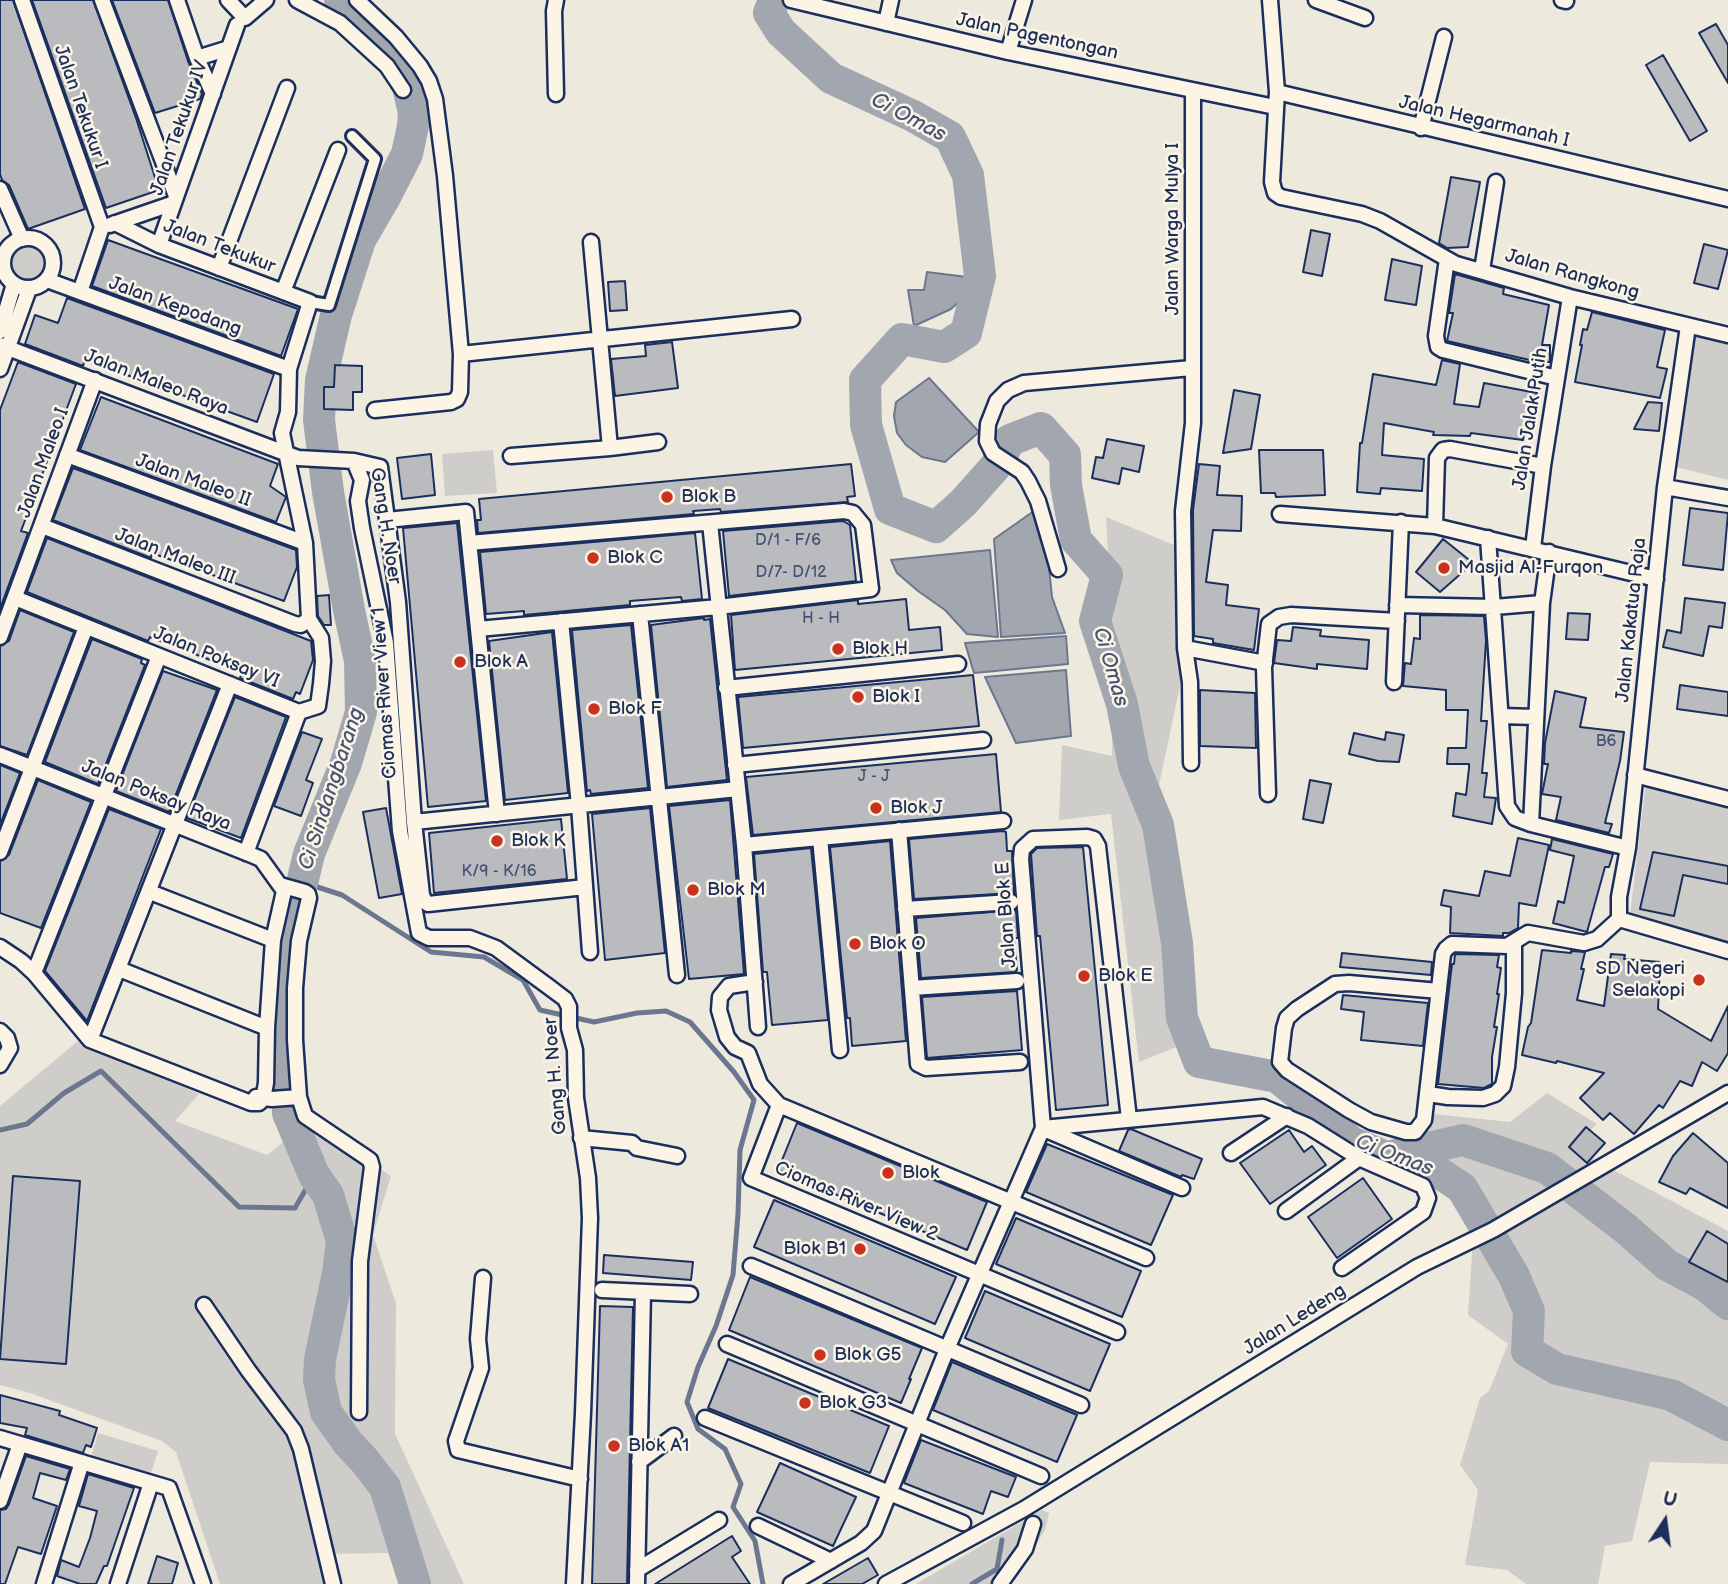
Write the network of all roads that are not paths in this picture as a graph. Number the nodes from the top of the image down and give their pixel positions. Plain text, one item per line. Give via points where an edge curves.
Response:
1 (22, 0) edge
2 (102, 0) edge
3 (177, 0) edge
4 (228, 0) edge
5 (266, 0) edge
6 (298, 0) edge
7 (357, 0) edge
8 (556, 0) edge
9 (791, 0) edge
10 (891, 0) edge
11 (1024, 0) edge
12 (1270, 0) edge
13 (1316, 0) edge
14 (1365, 18) dead end
15 (886, 23) junction
16 (237, 24) dead end
17 (1444, 37) dead end
18 (229, 48) junction
19 (1008, 52) junction
20 (197, 58) junction
21 (287, 88) dead end
22 (403, 90) dead end
23 (1193, 91) junction
24 (213, 94) junction
25 (556, 94) dead end
26 (1276, 100) junction
27 (1421, 128) junction
28 (352, 136) dead end
29 (338, 150) dead end
30 (1496, 182) dead end
31 (0, 189) edge
32 (175, 199) junction
33 (1728, 199) edge
34 (109, 225) junction
35 (22, 239) junction
36 (590, 242) dead end
37 (159, 245) junction
38 (1447, 259) junction
39 (219, 268) junction
40 (1482, 270) junction
41 (47, 280) junction
42 (14, 284) junction
43 (29, 289) junction
44 (80, 292) junction
45 (284, 292) junction
46 (1570, 297) junction
47 (310, 302) junction
48 (792, 319) dead end
49 (1688, 326) junction
50 (0, 331) edge
51 (1728, 335) edge
52 (600, 340) junction
53 (4, 347) edge
54 (461, 354) junction
55 (1192, 368) junction
56 (0, 369) edge
57 (289, 369) junction
58 (1557, 377) junction
59 (94, 380) junction
60 (375, 410) dead end
61 (658, 442) dead end
62 (610, 448) junction
63 (67, 455) junction
64 (293, 456) junction
65 (511, 456) dead end
66 (349, 460) junction
67 (1543, 466) junction
68 (1665, 487) junction
69 (1728, 498) edge
70 (1280, 514) dead end
71 (387, 520) junction
72 (1401, 522) junction
73 (710, 523) junction
74 (42, 526) junction
75 (1435, 526) junction
76 (1488, 538) junction
77 (305, 543) junction
78 (469, 544) junction
79 (1533, 548) junction
80 (1549, 552) junction
81 (1058, 569) dead end
82 (1657, 579) junction
83 (15, 598) junction
84 (1542, 603) junction
85 (1398, 605) junction
86 (718, 607) junction
87 (1494, 607) junction
88 (640, 614) junction
89 (302, 621) junction
90 (561, 621) junction
91 (1397, 621) junction
92 (86, 627) junction
93 (478, 629) junction
94 (0, 637) edge
95 (1185, 648) junction
96 (159, 656) junction
97 (1265, 663) junction
98 (958, 664) dead end
99 (1394, 682) dead end
100 (230, 684) junction
101 (726, 688) junction
102 (299, 712) junction
103 (1501, 716) junction
104 (1536, 717) junction
105 (984, 740) dead end
106 (0, 755) edge
107 (1191, 763) dead end
108 (735, 765) junction
109 (32, 768) junction
110 (1635, 775) junction
111 (738, 789) junction
112 (1268, 794) dead end
113 (104, 795) junction
114 (660, 797) junction
115 (1728, 799) edge
116 (579, 806) junction
117 (497, 814) junction
118 (1003, 821) dead end
119 (414, 822) junction
120 (176, 824) junction
121 (1531, 824) junction
122 (899, 830) junction
123 (820, 838) junction
124 (744, 845) junction
125 (1628, 848) junction
126 (0, 852) edge
127 (246, 853) junction
128 (585, 887) junction
129 (282, 888) junction
130 (150, 892) junction
131 (1011, 902) dead end
132 (905, 909) junction
133 (1619, 919) junction
134 (273, 940) junction
135 (1514, 942) junction
136 (0, 947) edge
137 (1728, 951) edge
138 (590, 952) dead end
139 (119, 969) junction
140 (34, 974) junction
141 (677, 975) dead end
142 (1017, 981) dead end
143 (755, 982) junction
144 (912, 988) junction
145 (1439, 990) junction
146 (758, 1027) dead end
147 (267, 1028) junction
148 (0, 1031) edge
149 (90, 1040) junction
150 (840, 1050) dead end
151 (1020, 1062) dead end
152 (0, 1065) edge
153 (1728, 1093) edge
154 (1428, 1094) junction
155 (297, 1097) junction
156 (266, 1101) junction
157 (779, 1105) junction
158 (1287, 1116) junction
159 (1129, 1119) junction
160 (1043, 1128) junction
161 (581, 1138) junction
162 (1231, 1153) dead end
163 (677, 1156) dead end
164 (1359, 1158) junction
165 (1182, 1188) dead end
166 (1010, 1201) junction
167 (1286, 1211) dead end
168 (1146, 1258) dead end
169 (751, 1266) dead end
170 (1342, 1268) dead end
171 (978, 1275) junction
172 (483, 1278) dead end
173 (602, 1290) dead end
174 (643, 1292) junction
175 (690, 1294) dead end
176 (204, 1305) dead end
177 (1116, 1332) dead end
178 (727, 1344) dead end
179 (947, 1349) junction
180 (1081, 1405) dead end
181 (359, 1412) dead end
182 (705, 1418) dead end
183 (915, 1425) junction
184 (674, 1436) dead end
185 (0, 1438) edge
186 (20, 1444) junction
187 (82, 1462) junction
188 (639, 1462) junction
189 (1041, 1476) dead end
190 (580, 1479) junction
191 (151, 1483) junction
192 (888, 1494) junction
193 (0, 1501) edge
194 (719, 1520) dead end
195 (963, 1523) dead end
196 (1033, 1524) dead end
197 (758, 1526) dead end
198 (831, 1561) junction
199 (196, 1565) junction
200 (637, 1577) edge
201 (1005, 1578) edge
202 (794, 1582) edge
203 (44, 1584) edge
204 (118, 1584) edge
205 (190, 1584) edge
206 (203, 1584) edge
207 (333, 1584) edge
208 (574, 1584) edge
209 (886, 1584) edge

1 - 34 street, Jalan Tekukur I
2 - 32 street
3 - 20 street
4 - 5 street via 245,18
6 - 22 street via 340,23 387,66
7 - 54 street via 414,58 435,99
8 - 25 street
9 - 15 street, Jalan Pagentongan
10 - 15 street
11 - 19 street
12 - 26 street
13 - 14 street
15 - 19 street, Jalan Pagentongan
16 - 18 street, Jalan Tekukur IV
17 - 27 street
18 - 20 street
18 - 24 street, Jalan Tekukur IV
19 - 23 street, Jalan Pagentongan
20 - 24 street
21 - 39 street
23 - 26 street, Jalan Pagentongan
23 - 55 street, Jalan Warga Mulya I
24 - 32 street, Jalan Tekukur IV
26 - 27 street, Jalan Hegarmanah I
26 - 38 street, Jalan Rangkong via 1272,181 1280,197 1362,214
27 - 33 street, Jalan Hegarmanah I
28 - 47 street via 375,159 329,305
29 - 45 street
30 - 40 street
31 - 35 street
32 - 34 street
32 - 37 street, Jalan Tekukur IV
34 - 37 street, Jalan Tekukur
34 - 44 street
35 - 41 street via 38,240 50,250 53,266
35 - 42 street via 8,247 2,262
36 - 52 street
37 - 39 street, Jalan Tekukur
38 - 40 street, Jalan Rangkong
38 - 58 street via 1438,347
39 - 45 street, Jalan Tekukur
40 - 46 street, Jalan Rangkong
41 - 43 street
41 - 44 street, Jalan Kepodang
42 - 43 street
42 - 50 street
43 - 53 street
44 - 57 street, Jalan Kepodang
45 - 47 street, Jalan Tekukur
46 - 49 street, Jalan Rangkong
46 - 58 street, Jalan Jalak Putih
47 - 57 street
48 - 52 street
49 - 51 street, Jalan Rangkong
49 - 68 street, Jalan Kakatua Raja
52 - 54 street
52 - 62 street
53 - 56 street
53 - 59 street, Jalan Maleo Raya
54 - 60 street via 457,399
55 - 81 street via 1015,386 997,401 987,442 993,453 1028,481
55 - 95 street, Jalan Warga Mulya I via 1183,511
57 - 64 street via 288,412 282,433
58 - 67 street, Jalan Jalak Putih
59 - 63 street, Jalan Maleo I
59 - 64 street, Jalan Maleo Raya
61 - 62 street
62 - 65 street
63 - 74 street, Jalan Maleo I
63 - 77 street, Jalan Maleo II
64 - 66 street, Jalan Maleo Raya
64 - 77 street
66 - 71 street, Ciomas River View 1 via 380,467
66 - 161 street, Gang H. Noer via 362,480 358,501 386,643 400,831 419,933 489,944 565,999 575,1050
67 - 75 street via 1443,450 1437,458
67 - 79 street, Jalan Jalak Putih
68 - 69 street
68 - 82 street, Jalan Kakatua Raja
70 - 72 street
71 - 78 street via 466,512
71 - 119 street, Ciomas River View 1 via 398,602
72 - 75 street
72 - 85 street
73 - 78 street
73 - 86 street
73 - 86 street via 853,513 863,525 871,589
74 - 83 street, Jalan Maleo I
74 - 89 street, Jalan Maleo III
75 - 76 street
76 - 79 street
76 - 87 street
77 - 89 street
78 - 93 street
79 - 80 street
80 - 82 street
80 - 84 street
82 - 110 street, Jalan Kakatua Raja
83 - 92 street, Jalan Poksay VI
83 - 94 street, Jalan Maleo I
84 - 87 street
84 - 104 street
85 - 87 street
85 - 91 street
86 - 88 street
86 - 101 street
87 - 103 street
88 - 90 street
88 - 114 street
89 - 102 street via 321,638 323,662 318,706
90 - 93 street
90 - 116 street
91 - 97 street via 1279,617 1269,624
91 - 99 street
92 - 96 street, Jalan Poksay VI
92 - 109 street
93 - 117 street
95 - 97 street
95 - 107 street, Jalan Warga Mulya I
96 - 100 street, Jalan Poksay VI
96 - 113 street
97 - 112 street
98 - 101 street
100 - 102 street, Jalan Poksay VI
100 - 120 street
101 - 108 street
102 - 127 street
103 - 104 street
103 - 121 street via 1507,806 1515,818
104 - 121 street
105 - 108 street
106 - 109 street, Jalan Poksay Raya
108 - 111 street
109 - 113 street, Jalan Poksay Raya
109 - 126 street
110 - 115 street
110 - 125 street, Jalan Kakatua Raja
111 - 114 street
111 - 124 street
113 - 120 street, Jalan Poksay Raya
113 - 140 street
114 - 116 street
114 - 141 street
116 - 117 street
116 - 128 street
117 - 119 street
118 - 122 street
119 - 128 street, Ciomas River View 1 via 422,895 428,904
120 - 127 street, Jalan Poksay Raya
120 - 130 street
121 - 125 street
122 - 123 street
122 - 132 street
123 - 124 street
123 - 150 street
124 - 143 street
125 - 133 street, Jalan Kakatua Raja
127 - 129 street, Jalan Poksay Raya via 261,859
128 - 138 street
129 - 134 street
129 - 155 street via 305,892 309,898 295,988
130 - 134 street
130 - 139 street
131 - 132 street
132 - 144 street
133 - 135 street via 1589,942 1528,933
133 - 137 street
134 - 147 street
135 - 145 street via 1507,946 1452,944 1443,954
135 - 154 street via 1514,993 1503,1086 1483,1098
136 - 140 street
139 - 147 street
139 - 149 street
140 - 149 street
142 - 144 street
143 - 146 street
143 - 157 street via 729,986 720,997 719,1010 727,1037 748,1053 760,1084
144 - 151 street via 918,1064 926,1068
145 - 154 street
145 - 154 street via 1335,984 1287,1018 1280,1057 1287,1070 1349,1111 1406,1132 1420,1127
147 - 156 street
148 - 152 street via 10,1048
149 - 156 street via 251,1103
153 - 209 street, Jalan Ledeng via 1493,1230 1418,1267 1024,1509
155 - 156 street
155 - 181 street via 305,1116 365,1155 372,1167 360,1261
157 - 166 street
157 - 171 street, Ciomas River View 2 via 751,1178
158 - 159 street via 1263,1107
158 - 162 street
158 - 164 street
159 - 160 street
159 - 160 street, Jalan Blok E via 1098,846 1087,836 1033,839 1022,849 1021,859
160 - 165 street
160 - 166 street
161 - 163 street via 632,1143
161 - 190 street, Gang H. Noer via 590,1218
164 - 167 street
164 - 170 street via 1423,1186 1428,1199 1423,1212
166 - 168 street
166 - 171 street
169 - 179 street
171 - 177 street, Ciomas River View 2
171 - 179 street
172 - 190 street via 478,1339 481,1368 456,1441 458,1450
173 - 174 street
174 - 175 street
174 - 188 street
176 - 207 street via 294,1431
178 - 183 street
179 - 180 street
179 - 183 street
182 - 192 street
183 - 189 street
183 - 192 street
184 - 188 street
185 - 186 street
186 - 187 street
186 - 193 street
187 - 191 street
187 - 203 street
188 - 200 street
190 - 208 street, Gang H. Noer
191 - 199 street via 169,1488
191 - 204 street
192 - 195 street
192 - 198 street via 874,1531
194 - 200 street
196 - 201 street via 1025,1549
197 - 198 street
198 - 202 street
199 - 205 street
199 - 206 street

